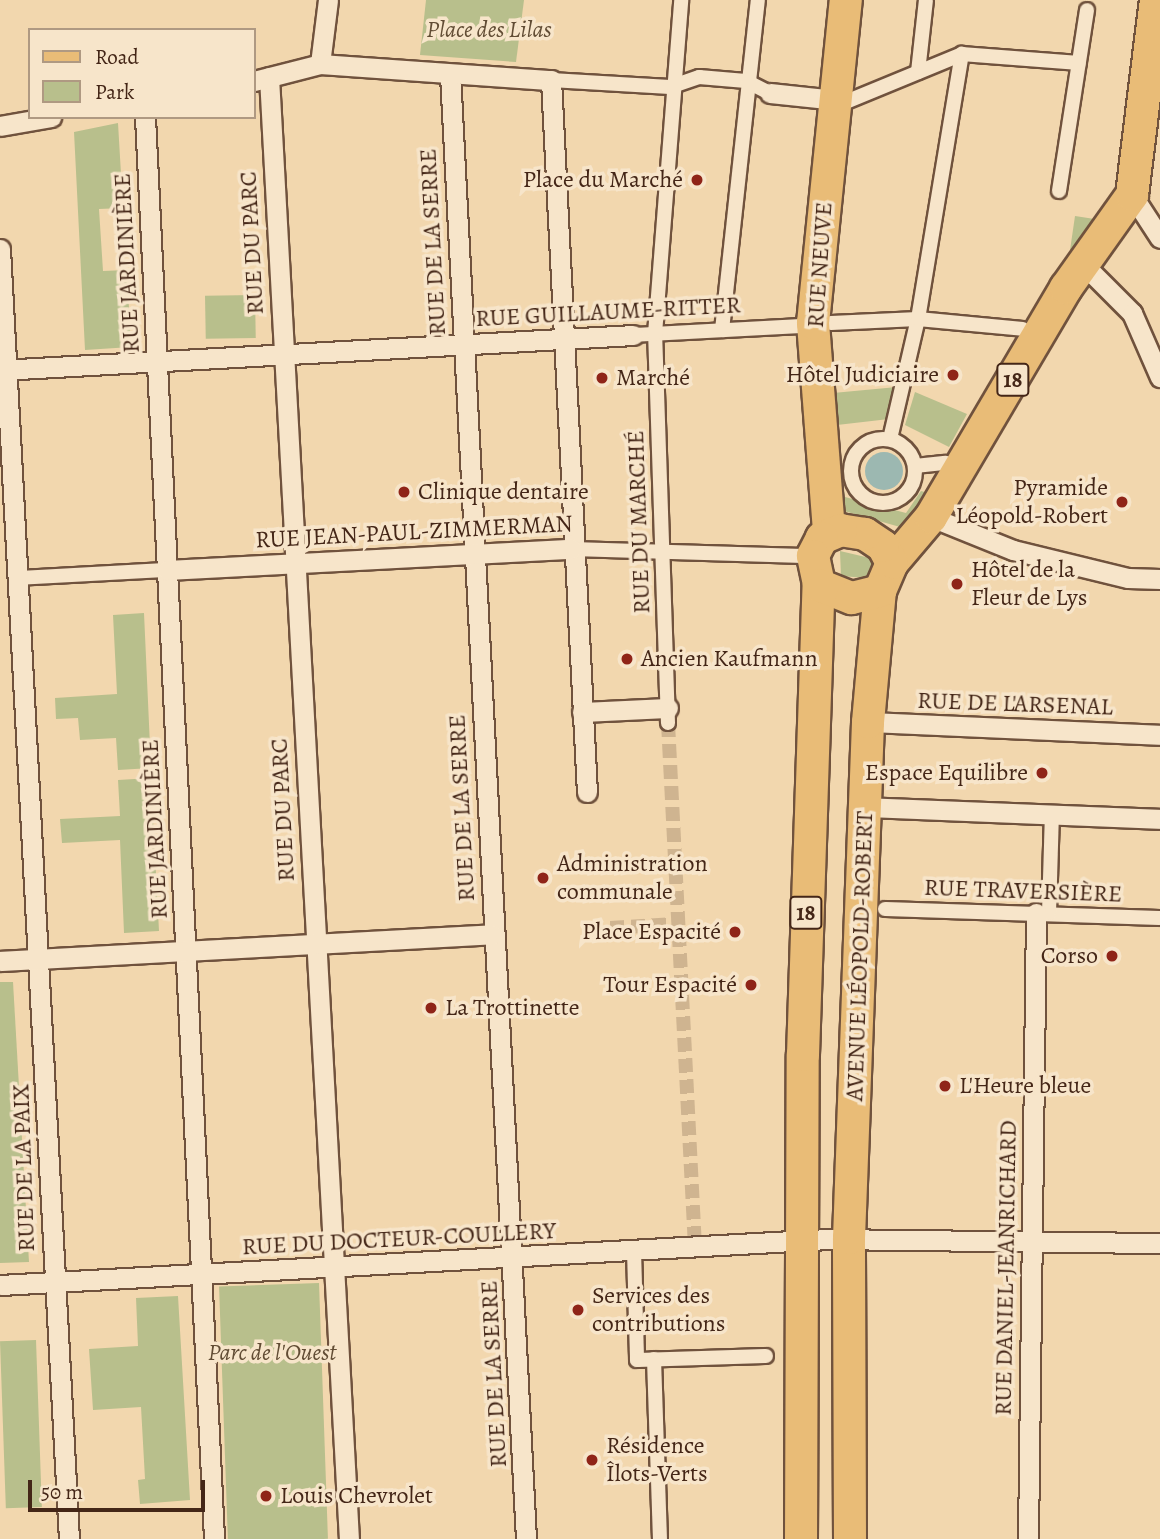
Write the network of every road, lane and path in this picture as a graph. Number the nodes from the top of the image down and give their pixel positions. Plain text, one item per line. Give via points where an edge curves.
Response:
1 (328, 0) edge
2 (681, 0) edge
3 (758, 0) edge
4 (846, 0) edge
5 (926, 0) edge
6 (1156, 0) edge
7 (1087, 10) dead end
8 (962, 54) junction
9 (1079, 63) junction
10 (320, 64) junction
11 (918, 72) junction
12 (450, 75) junction
13 (262, 79) edge
14 (551, 80) junction
15 (746, 81) junction
16 (670, 87) junction
17 (770, 93) joint
18 (835, 103) junction
19 (40, 119) edge
20 (145, 119) edge
21 (0, 126) edge
22 (1059, 191) dead end
23 (1132, 195) junction
24 (1160, 238) edge
25 (0, 249) edge
26 (1082, 263) junction
27 (918, 318) junction
28 (831, 323) dead end
29 (799, 326) dead end
30 (1023, 329) dead end
31 (722, 330) junction
32 (655, 334) junction
33 (634, 335) joint
34 (561, 338) junction
35 (463, 345) junction
36 (282, 354) junction
37 (157, 361) junction
38 (3, 370) edge
39 (1160, 377) edge
40 (890, 439) junction
41 (835, 451) dead end
42 (857, 451) junction
43 (946, 463) dead end
44 (915, 466) junction
45 (931, 517) junction
46 (664, 547) junction
47 (571, 549) junction
48 (474, 555) junction
49 (820, 558) junction
50 (294, 564) junction
51 (167, 569) junction
52 (886, 577) junction
53 (18, 578) junction
54 (1160, 579) edge
55 (582, 712) junction
56 (668, 716) joint
57 (868, 722) junction
58 (1160, 735) edge
59 (587, 792) dead end
60 (878, 808) junction
61 (1052, 814) junction
62 (1160, 818) edge
63 (885, 908) dead end
64 (1042, 913) junction
65 (1160, 918) edge
66 (492, 934) junction
67 (315, 944) junction
68 (186, 949) junction
69 (39, 958) junction
70 (0, 961) edge
71 (849, 1238) junction
72 (801, 1240) junction
73 (1030, 1242) junction
74 (1160, 1243) edge
75 (634, 1250) junction
76 (513, 1258) junction
77 (334, 1267) junction
78 (201, 1275) junction
79 (54, 1282) junction
80 (0, 1285) edge
81 (766, 1356) dead end
82 (654, 1359) junction
83 (69, 1539) edge
84 (214, 1539) edge
85 (349, 1539) edge
86 (526, 1539) edge
87 (660, 1539) edge
88 (801, 1539) edge
89 (850, 1539) edge
90 (1028, 1539) edge

1 - 10 street
2 - 16 street, RUE DU MARCHÉ
3 - 15 street
4 - 18 main road, RUE NEUVE / 18
5 - 11 street
6 - 23 main road, 18
7 - 9 street
8 - 9 street
8 - 11 street
8 - 27 street
9 - 22 street
10 - 12 street
10 - 13 street
11 - 18 street
12 - 14 street
12 - 35 street, RUE DE LA SERRE
13 - 36 street, RUE DU PARC
14 - 16 street
14 - 34 street
15 - 16 street via 699,78
15 - 17 street
15 - 31 street
16 - 32 street, RUE DU MARCHÉ
17 - 18 street
18 - 49 main road, RUE NEUVE / 18 via 813,323
19 - 21 street
20 - 37 street, RUE JARDINIÈRE
23 - 24 street
23 - 26 main road, 18
25 - 38 street, RUE DE LA PAIX
26 - 39 street via 1132,313
26 - 45 main road, 18
27 - 28 street
27 - 30 street
27 - 40 street
29 - 31 street, RUE GUILLAUME-RITTER
31 - 32 street, RUE GUILLAUME-RITTER
32 - 33 street, RUE GUILLAUME-RITTER
32 - 46 street, RUE DU MARCHÉ
33 - 34 street, RUE GUILLAUME-RITTER
34 - 35 street, RUE GUILLAUME-RITTER
34 - 47 street
35 - 36 street, RUE GUILLAUME-RITTER
35 - 48 street, RUE DE LA SERRE
36 - 37 street, RUE GUILLAUME-RITTER
36 - 50 street, RUE DU PARC
37 - 38 street, RUE GUILLAUME-RITTER
37 - 51 street, RUE JARDINIÈRE
38 - 53 street, RUE DE LA PAIX
40 - 42 street via 872,440
40 - 44 street via 907,448
41 - 42 street
42 - 44 street via 853,481 875,502 905,494
43 - 44 street
45 - 52 main road, 18
45 - 54 street via 1013,550 1128,578
46 - 47 street, RUE JEAN-PAUL-ZIMMERMAN
46 - 49 street, RUE JEAN-PAUL-ZIMMERMAN
46 - 56 street, RUE DU MARCHÉ
47 - 48 street, RUE JEAN-PAUL-ZIMMERMAN
47 - 55 street
48 - 50 street, RUE JEAN-PAUL-ZIMMERMAN
48 - 66 street, RUE DE LA SERRE
49 - 52 main road via 852,597
49 - 52 main road via 874,539
49 - 72 main road, 18
50 - 51 street, RUE JEAN-PAUL-ZIMMERMAN
50 - 67 street, RUE DU PARC
51 - 53 street, RUE JEAN-PAUL-ZIMMERMAN
51 - 68 street, RUE JARDINIÈRE
52 - 57 main road, AVENUE LÉOPOLD-ROBERT
53 - 69 street, RUE DE LA PAIX
55 - 56 street
55 - 59 street
57 - 58 street, RUE DE L'ARSENAL
57 - 60 main road, AVENUE LÉOPOLD-ROBERT
60 - 61 street
60 - 71 main road, AVENUE LÉOPOLD-ROBERT
61 - 62 street
61 - 64 street
63 - 64 street, RUE TRAVERSIÈRE
64 - 65 street, RUE TRAVERSIÈRE
64 - 73 street, RUE DANIEL-JEANRICHARD
66 - 67 street
66 - 76 street, RUE DE LA SERRE
67 - 68 street
67 - 77 street, RUE DU PARC
68 - 69 street
68 - 78 street, RUE JARDINIÈRE
69 - 70 street
69 - 79 street, RUE DE LA PAIX
71 - 72 street
71 - 73 street
71 - 89 main road, AVENUE LÉOPOLD-ROBERT
72 - 75 street, RUE DU DOCTEUR-COULLERY
72 - 88 main road, 18
73 - 74 street
73 - 90 street, RUE DANIEL-JEANRICHARD
75 - 76 street, RUE DU DOCTEUR-COULLERY
75 - 82 street via 637,1360
76 - 77 street, RUE DU DOCTEUR-COULLERY
76 - 86 street, RUE DE LA SERRE
77 - 78 street, RUE DU DOCTEUR-COULLERY
77 - 85 street, RUE DU PARC
78 - 79 street, RUE DU DOCTEUR-COULLERY
78 - 84 street, RUE JARDINIÈRE
79 - 80 street, RUE DU DOCTEUR-COULLERY
79 - 83 street, RUE DE LA PAIX
81 - 82 street
82 - 87 street

